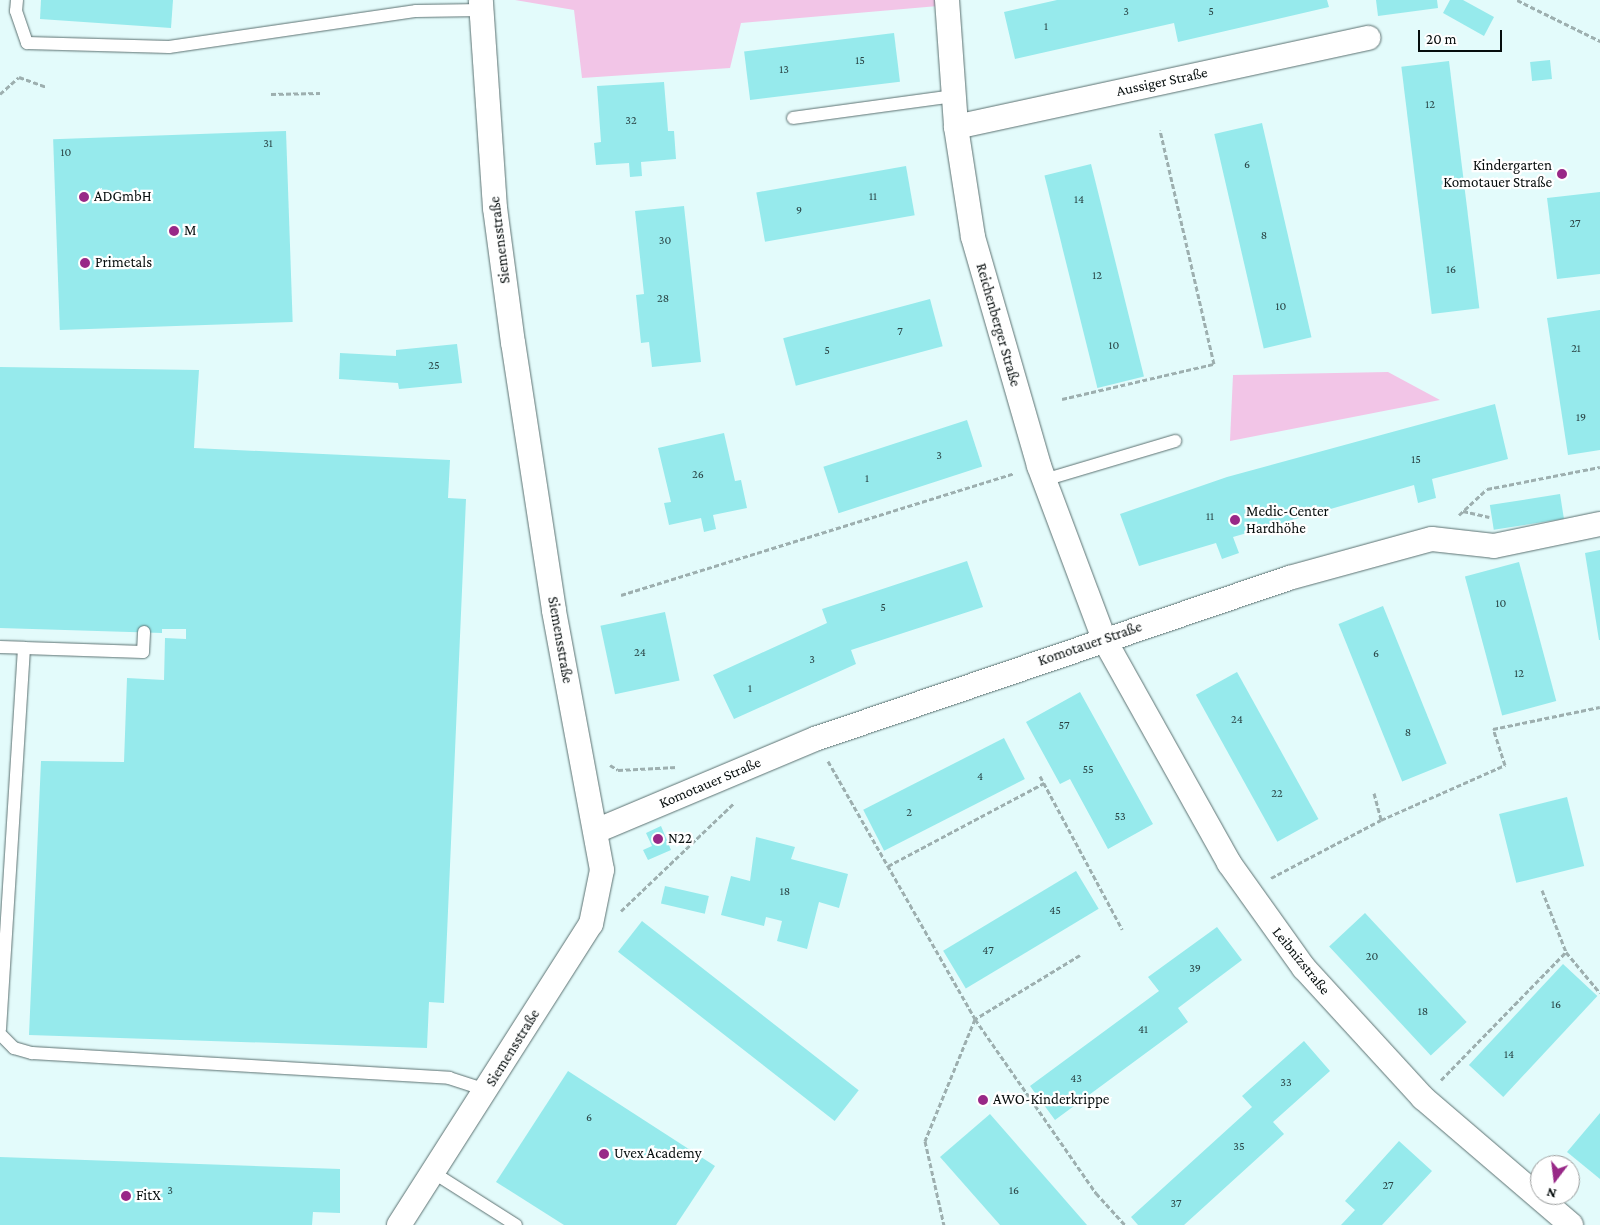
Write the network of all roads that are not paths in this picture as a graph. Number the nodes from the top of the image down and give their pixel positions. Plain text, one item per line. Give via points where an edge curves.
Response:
1 (17, 0) edge
2 (947, 0) edge
3 (482, 5) edge
4 (1368, 38) dead end
5 (954, 96) junction
6 (793, 118) dead end
7 (956, 127) junction
8 (1175, 442) dead end
9 (1042, 473) junction
10 (1600, 524) edge
11 (144, 632) dead end
12 (1104, 639) junction
13 (0, 647) edge
14 (24, 648) junction
15 (596, 831) junction
16 (0, 1029) edge
17 (0, 1034) edge
18 (486, 1090) junction
19 (434, 1173) junction
20 (399, 1225) edge
21 (516, 1225) edge
22 (1571, 1225) edge

1 - 3 lane via 16,11 27,43 169,47 416,11
2 - 5 street, Reichenberger Straße
3 - 15 street, Siemensstraße via 495,208 513,344 554,610
4 - 7 street, Aussiger Straße
5 - 6 lane
5 - 7 street, Reichenberger Straße
7 - 9 street, Reichenberger Straße via 973,237
8 - 9 lane
9 - 12 street, Reichenberger Straße
10 - 12 street, Komotauer Straße via 1494,546 1432,539 1289,578
11 - 14 lane via 143,652
12 - 15 street, Komotauer Straße via 815,739
12 - 22 street, Leibnizstraße via 1248,891 1304,968 1423,1098
13 - 14 lane
14 - 16 lane
15 - 18 street, Siemensstraße via 602,870 591,924
17 - 18 lane via 14,1048 32,1053 449,1078
18 - 19 street, Siemensstraße
19 - 20 street, Siemensstraße
19 - 21 lane

